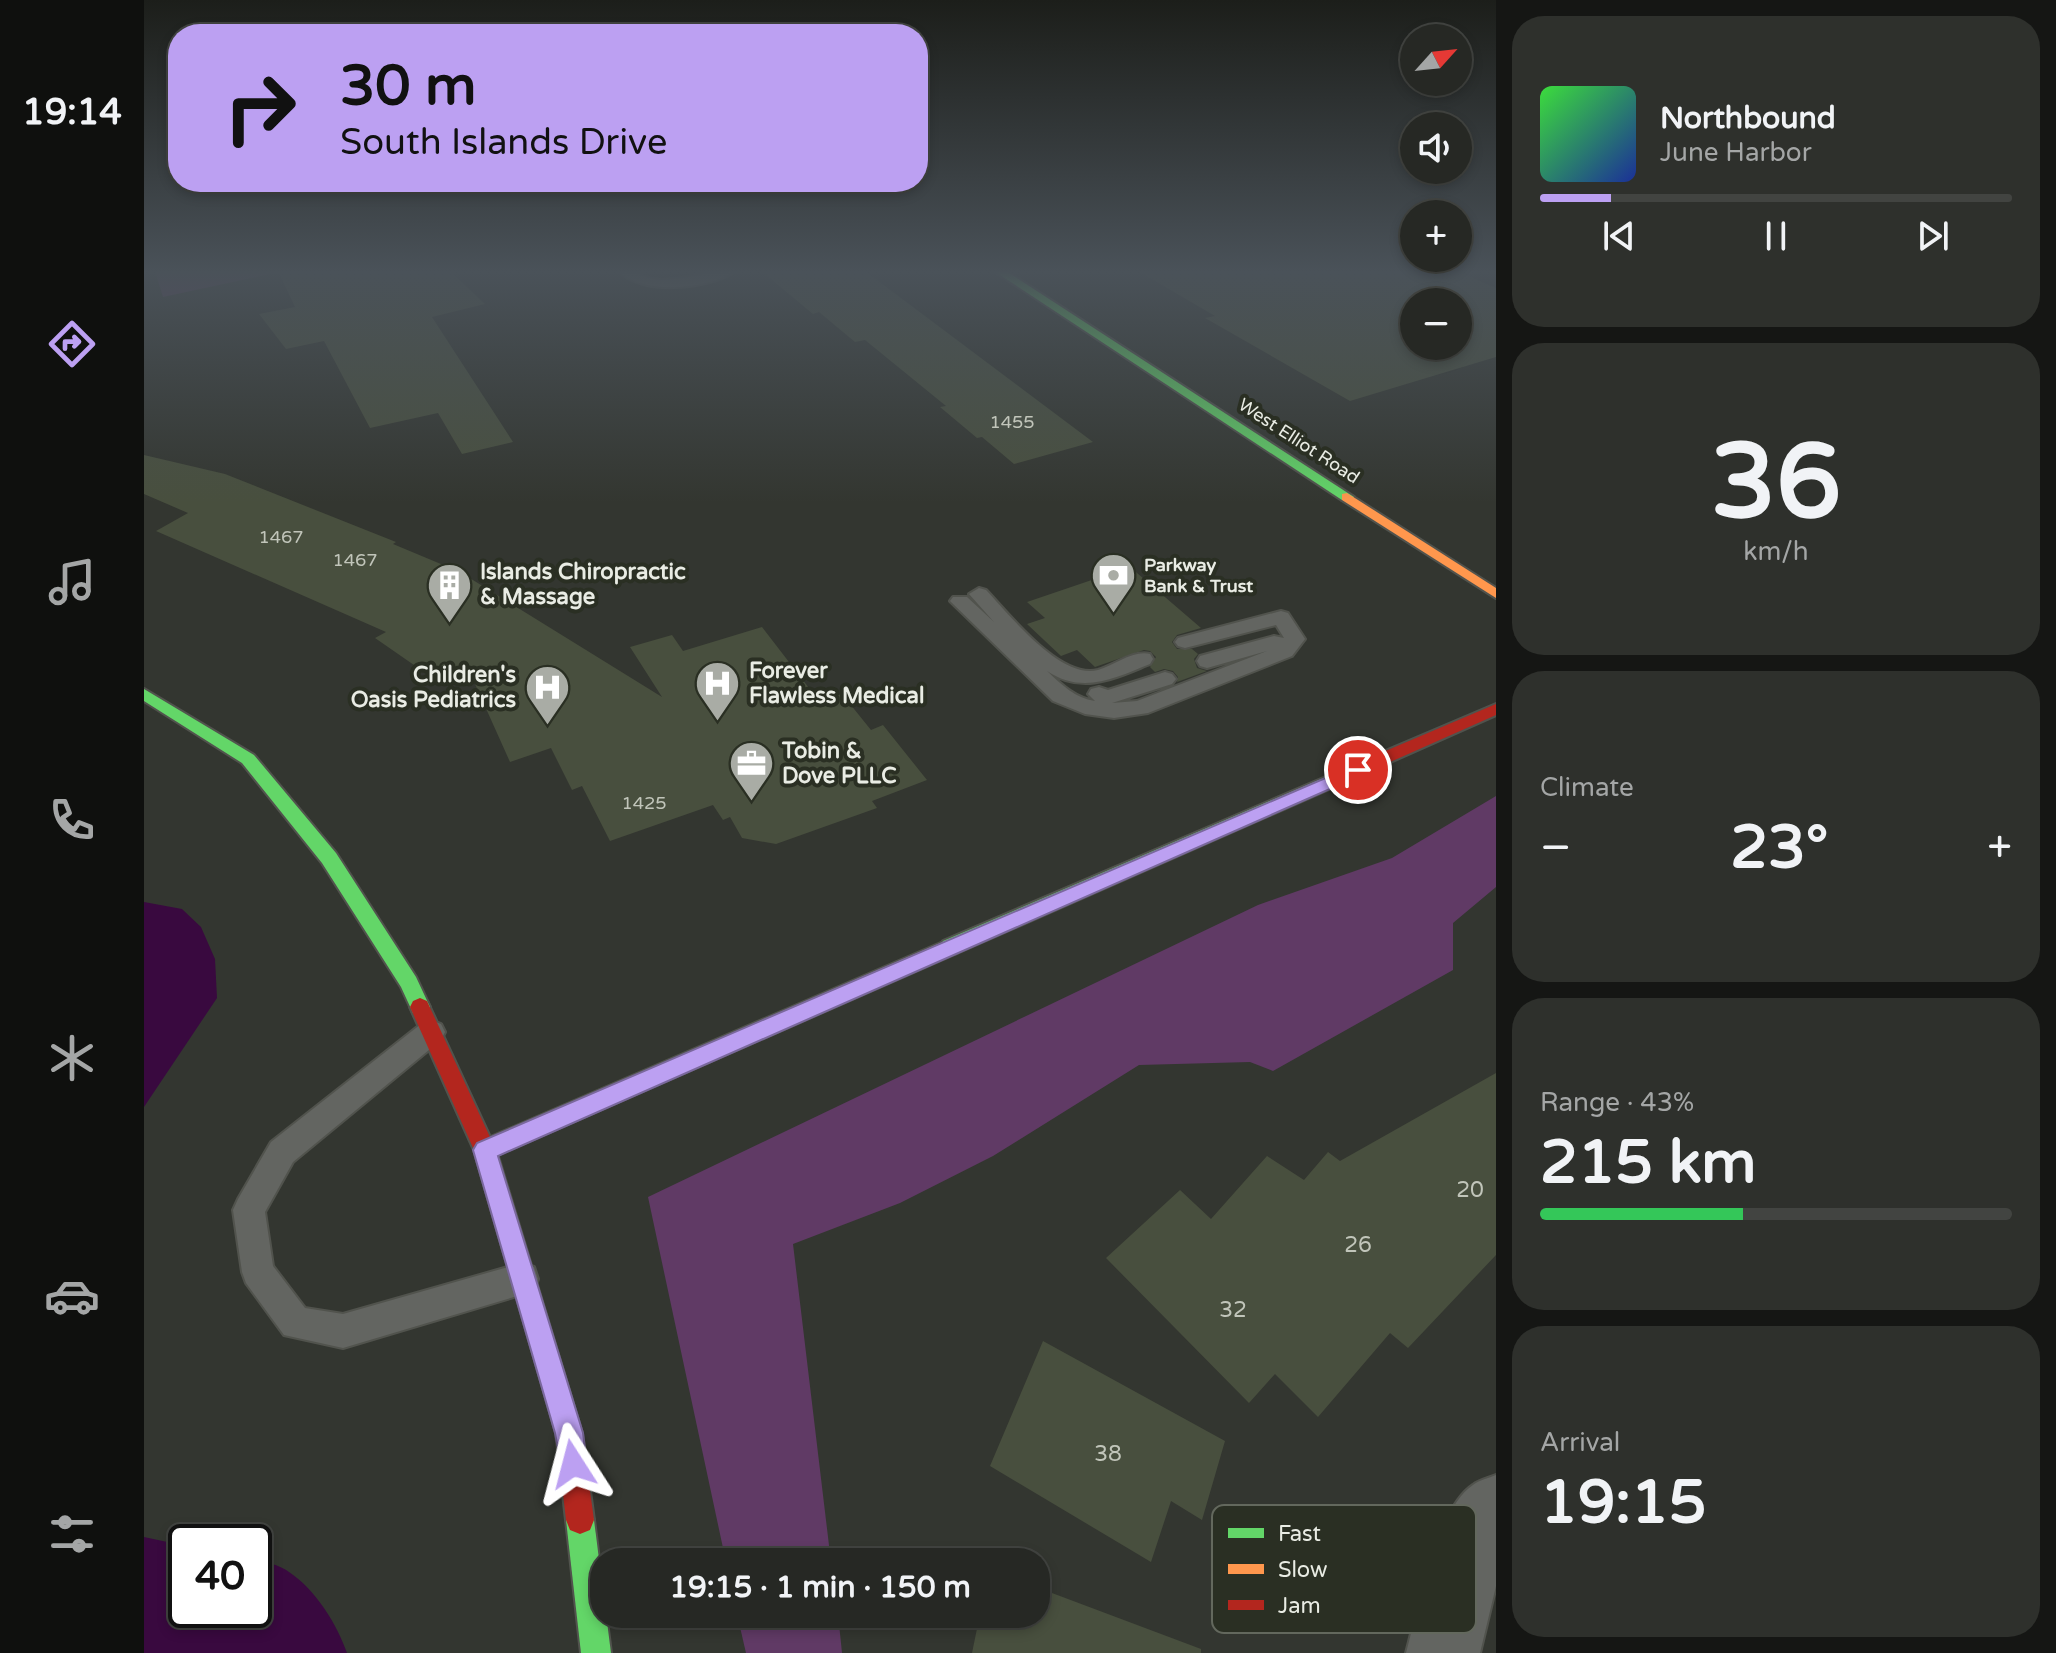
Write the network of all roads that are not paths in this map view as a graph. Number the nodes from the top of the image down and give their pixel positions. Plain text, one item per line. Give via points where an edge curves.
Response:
1 (1118, 348) edge
2 (1496, 594) edge
3 (1287, 625) junction
4 (1078, 681) junction
5 (144, 694) edge
6 (1496, 709) edge
7 (431, 1032) junction
8 (485, 1150) junction
9 (522, 1279) junction
10 (1496, 1509) edge
11 (1476, 1533) edge
12 (1448, 1633) edge
13 (596, 1653) edge
14 (1443, 1653) edge

1 - 2 street, West Elliot Road
3 - 3 lane via 1260,648 1196,652
3 - 4 lane via 1295,639 1285,651 1167,699 1114,711 1085,707 1061,696 969,598 1053,667
4 - 4 lane via 1106,698 1154,669 1090,678
5 - 7 street via 248,759 329,858 409,983
6 - 8 street
7 - 8 street
7 - 9 lane via 282,1152 249,1210 258,1272 296,1323 343,1331
8 - 9 street
9 - 13 street via 569,1433
10 - 11 street
12 - 14 street

